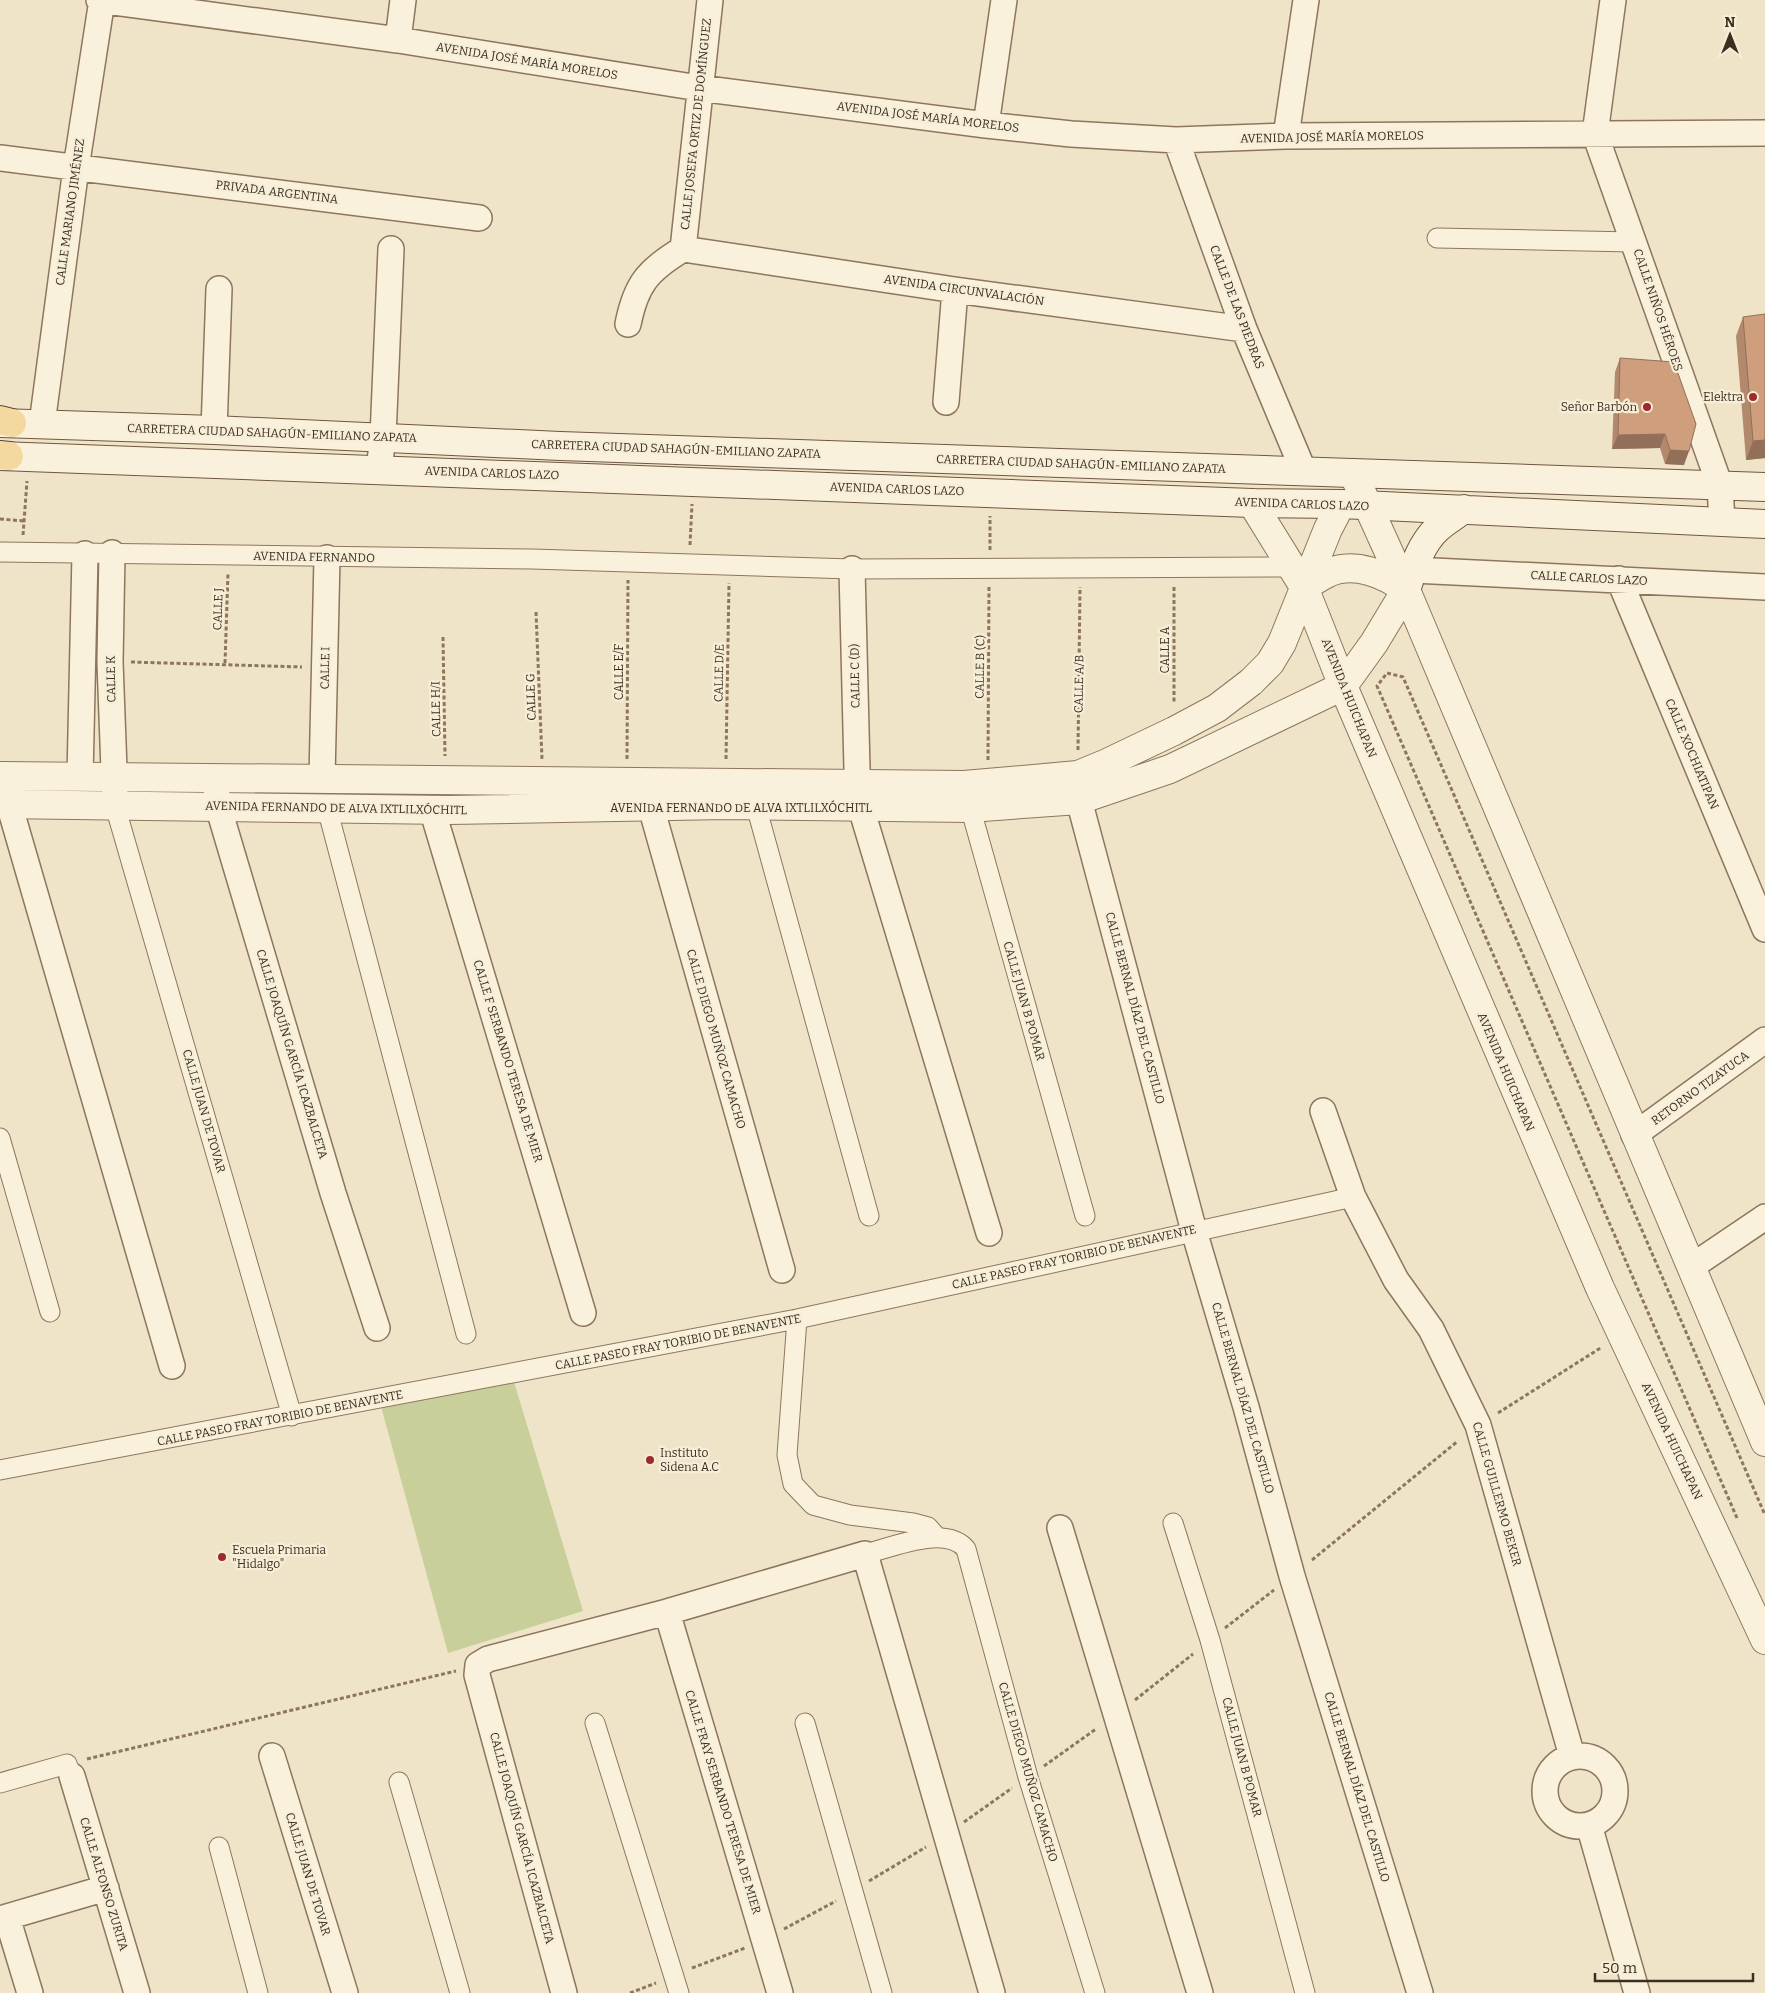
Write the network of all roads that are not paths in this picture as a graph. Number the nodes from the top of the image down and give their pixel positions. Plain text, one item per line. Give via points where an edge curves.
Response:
1 (101, 0) edge
2 (403, 0) edge
3 (710, 0) edge
4 (1004, 0) edge
5 (1306, 0) edge
6 (1613, 0) edge
7 (398, 40) junction
8 (699, 88) junction
9 (986, 125) junction
10 (1595, 134) junction
11 (1765, 134) edge
12 (1286, 136) junction
13 (1176, 140) junction
14 (0, 158) edge
15 (76, 168) junction
16 (479, 218) dead end
17 (1438, 238) dead end
18 (1634, 242) junction
19 (391, 249) dead end
20 (683, 249) junction
21 (219, 289) dead end
22 (955, 290) junction
23 (628, 324) dead end
24 (1244, 329) junction
25 (946, 402) dead end
26 (4, 422) edge
27 (42, 424) junction
28 (214, 430) junction
29 (383, 437) junction
30 (13, 461) edge
31 (379, 469) junction
32 (1304, 472) junction
33 (1720, 486) junction
34 (1765, 487) edge
35 (1360, 498) junction
36 (1464, 509) junction
37 (1257, 511) junction
38 (1722, 522) junction
39 (1765, 524) edge
40 (0, 552) edge
41 (112, 553) junction
42 (85, 554) junction
43 (327, 558) junction
44 (852, 569) junction
45 (1294, 570) junction
46 (1403, 572) junction
47 (1619, 579) junction
48 (1765, 587) edge
49 (1343, 686) junction
50 (0, 776) edge
51 (80, 777) junction
52 (114, 777) junction
53 (215, 777) junction
54 (322, 778) junction
55 (1078, 787) junction
56 (743, 790) junction
57 (974, 793) junction
58 (859, 796) junction
59 (4, 804) edge
60 (115, 806) junction
61 (218, 806) junction
62 (651, 807) junction
63 (327, 808) junction
64 (432, 809) junction
65 (1765, 929) edge
66 (1765, 1040) edge
67 (1323, 1111) dead end
68 (1634, 1136) junction
69 (0, 1138) edge
70 (1353, 1197) junction
71 (869, 1216) dead end
72 (1085, 1216) dead end
73 (1765, 1217) edge
74 (1194, 1231) junction
75 (989, 1233) dead end
76 (1691, 1267) junction
77 (782, 1270) dead end
78 (50, 1312) dead end
79 (583, 1313) dead end
80 (797, 1319) junction
81 (377, 1328) dead end
82 (466, 1334) dead end
83 (172, 1366) dead end
84 (292, 1416) junction
85 (1765, 1442) edge
86 (0, 1470) edge
87 (1173, 1523) dead end
88 (1060, 1528) dead end
89 (936, 1536) junction
90 (865, 1554) junction
91 (667, 1612) junction
92 (1765, 1640) edge
93 (595, 1723) dead end
94 (805, 1723) dead end
95 (272, 1756) dead end
96 (1572, 1756) junction
97 (69, 1770) joint
98 (0, 1782) edge
99 (399, 1782) dead end
100 (1589, 1825) junction
101 (219, 1847) dead end
102 (106, 1888) junction
103 (4, 1918) edge
104 (677, 1984) edge
105 (30, 1993) edge
106 (137, 1993) edge
107 (258, 1993) edge
108 (345, 1993) edge
109 (460, 1993) edge
110 (564, 1993) edge
111 (780, 1993) edge
112 (882, 1993) edge
113 (992, 1993) edge
114 (1095, 1993) edge
115 (1200, 1993) edge
116 (1305, 1993) edge
117 (1420, 1993) edge
118 (1637, 1993) edge

1 - 7 street, AVENIDA JOSÉ MARÍA MORELOS
1 - 15 street, CALLE MARIANO JIMÉNEZ
2 - 7 street
3 - 8 street, CALLE JOSEFA ORTIZ DE DOMÍNGUEZ
4 - 9 street
5 - 12 street
6 - 10 street
7 - 8 street, AVENIDA JOSÉ MARÍA MORELOS
8 - 9 street, AVENIDA JOSÉ MARÍA MORELOS
8 - 20 street, CALLE JOSEFA ORTIZ DE DOMÍNGUEZ
9 - 13 street, AVENIDA JOSÉ MARÍA MORELOS
10 - 11 street, AVENIDA JOSÉ MARÍA MORELOS
10 - 12 street, AVENIDA JOSÉ MARÍA MORELOS
10 - 18 street, CALLE NIÑOS HÉROES
12 - 13 street, AVENIDA JOSÉ MARÍA MORELOS
13 - 24 street, CALLE DE LAS PIEDRAS
14 - 15 street, PRIVADA ARGENTINA
15 - 16 street, PRIVADA ARGENTINA
15 - 27 street, CALLE MARIANO JIMÉNEZ
17 - 18 street
18 - 33 street, CALLE NIÑOS HÉROES
19 - 29 street
20 - 22 street, AVENIDA CIRCUNVALACIÓN
20 - 23 street via 664,260 638,287
21 - 28 street
22 - 24 street, AVENIDA CIRCUNVALACIÓN
22 - 25 street
24 - 32 street, CALLE DE LAS PIEDRAS
26 - 27 street, CARRETERA CIUDAD SAHAGÚN-EMILIANO ZAPATA
27 - 28 street, CARRETERA CIUDAD SAHAGÚN-EMILIANO ZAPATA
28 - 29 street, CARRETERA CIUDAD SAHAGÚN-EMILIANO ZAPATA
29 - 31 street
29 - 32 street, CARRETERA CIUDAD SAHAGÚN-EMILIANO ZAPATA
30 - 31 street, AVENIDA CARLOS LAZO
31 - 37 street, AVENIDA CARLOS LAZO
32 - 35 street, CARRETERA CIUDAD SAHAGÚN-EMILIANO ZAPATA
33 - 34 street, AVENIDA CARLOS LAZO
33 - 35 street, AVENIDA CARLOS LAZO via 1392,474
33 - 38 street, CALLE NIÑOS HÉROES
35 - 36 street, AVENIDA CARLOS LAZO
35 - 37 street, AVENIDA CARLOS LAZO
35 - 45 street, AVENIDA FERNANDO DE ALVA IXTLILXÓCHITL
35 - 46 street
36 - 38 street, AVENIDA CARLOS LAZO
36 - 46 street, AVENIDA FERNANDO DE ALVA IXTLILXÓCHITL via 1438,528
37 - 45 street, AVENIDA HUICHAPAN
38 - 39 street, AVENIDA CARLOS LAZO
40 - 42 street, AVENIDA FERNANDO
41 - 42 street, AVENIDA FERNANDO
41 - 43 street, AVENIDA FERNANDO
41 - 52 street, CALLE K via 110,662
42 - 51 street
43 - 44 street, AVENIDA FERNANDO
43 - 54 street, CALLE I
44 - 45 street, AVENIDA FERNANDO
44 - 58 street, CALLE C (D)
45 - 46 street via 1330,572 1352,569 1374,572 1393,580
45 - 49 street, AVENIDA HUICHAPAN
45 - 55 street, AVENIDA FERNANDO DE ALVA IXTLILXÓCHITL via 1282,643 1270,663 1217,708 1108,764
46 - 47 street, CALLE CARLOS LAZO
46 - 49 street, AVENIDA FERNANDO DE ALVA IXTLILXÓCHITL via 1374,642
46 - 68 street
47 - 48 street, CALLE CARLOS LAZO
47 - 65 street, CALLE XOCHIATIPAN
49 - 55 street, AVENIDA FERNANDO DE ALVA IXTLILXÓCHITL via 1170,769
49 - 92 street, AVENIDA HUICHAPAN via 1523,1111 1622,1334
50 - 51 street, AVENIDA FERNANDO DE ALVA IXTLILXÓCHITL
51 - 52 street, AVENIDA FERNANDO DE ALVA IXTLILXÓCHITL
52 - 53 street, AVENIDA FERNANDO DE ALVA IXTLILXÓCHITL
52 - 60 street, CALLE K
53 - 54 street, AVENIDA FERNANDO DE ALVA IXTLILXÓCHITL
53 - 61 street, CALLE JOAQUÍN GARCÍA ICAZBALCETA
54 - 56 street, AVENIDA FERNANDO DE ALVA IXTLILXÓCHITL via 627,782
55 - 57 street, AVENIDA FERNANDO DE ALVA IXTLILXÓCHITL
55 - 74 street, CALLE BERNAL DÍAZ DEL CASTILLO
56 - 58 street, AVENIDA FERNANDO DE ALVA IXTLILXÓCHITL
56 - 62 street, AVENIDA FERNANDO DE ALVA IXTLILXÓCHITL
56 - 71 street
57 - 58 street, AVENIDA FERNANDO DE ALVA IXTLILXÓCHITL
57 - 72 street, CALLE JUAN B POMAR
58 - 75 street
59 - 60 street, AVENIDA FERNANDO DE ALVA IXTLILXÓCHITL
59 - 83 street
60 - 61 street, AVENIDA FERNANDO DE ALVA IXTLILXÓCHITL
60 - 84 street, CALLE JUAN DE TOVAR
61 - 63 street, AVENIDA FERNANDO DE ALVA IXTLILXÓCHITL
61 - 81 street, CALLE JOAQUÍN GARCÍA ICAZBALCETA via 333,1193
62 - 64 street, AVENIDA FERNANDO DE ALVA IXTLILXÓCHITL
62 - 77 street, CALLE DIEGO MUÑOZ CAMACHO
63 - 64 street, AVENIDA FERNANDO DE ALVA IXTLILXÓCHITL
63 - 82 street
64 - 79 street, CALLE F SERBANDO TERESA DE MIER
66 - 68 street, RETORNO TIZAYUCA
67 - 70 street, CALLE GUILLERMO BEKER
68 - 76 street
69 - 78 street
70 - 74 street, CALLE PASEO FRAY TORIBIO DE BENAVENTE
70 - 96 street, CALLE GUILLERMO BEKER via 1396,1280 1431,1329 1478,1425
73 - 76 street
74 - 80 street, CALLE PASEO FRAY TORIBIO DE BENAVENTE
74 - 117 street, CALLE BERNAL DÍAZ DEL CASTILLO via 1292,1576
76 - 85 street
80 - 84 street, CALLE PASEO FRAY TORIBIO DE BENAVENTE
80 - 89 street via 787,1455 793,1484 813,1505 850,1515 913,1523 928,1527
84 - 86 street, CALLE PASEO FRAY TORIBIO DE BENAVENTE
87 - 116 street, CALLE JUAN B POMAR via 1210,1640
88 - 115 street
89 - 90 street
89 - 114 street, CALLE DIEGO MUÑOZ CAMACHO via 960,1541 966,1548 1028,1777
90 - 91 street
90 - 113 street
91 - 110 street, CALLE JOAQUÍN GARCÍA ICAZBALCETA via 488,1659 479,1674
91 - 111 street, CALLE FRAY SERBANDO TERESA DE MIER
93 - 104 street
94 - 112 street
95 - 108 street, CALLE JUAN DE TOVAR
96 - 100 street via 1598,1760 1609,1770 1615,1782 1616,1796 1611,1809 1602,1819
96 - 100 street via 1559,1762 1550,1773 1545,1786 1546,1800 1562,1822 1575,1826
97 - 98 street
97 - 102 street, CALLE ALFONSO ZURITA
99 - 109 street
100 - 118 street
101 - 107 street
102 - 103 street
102 - 106 street, CALLE ALFONSO ZURITA
103 - 105 street

